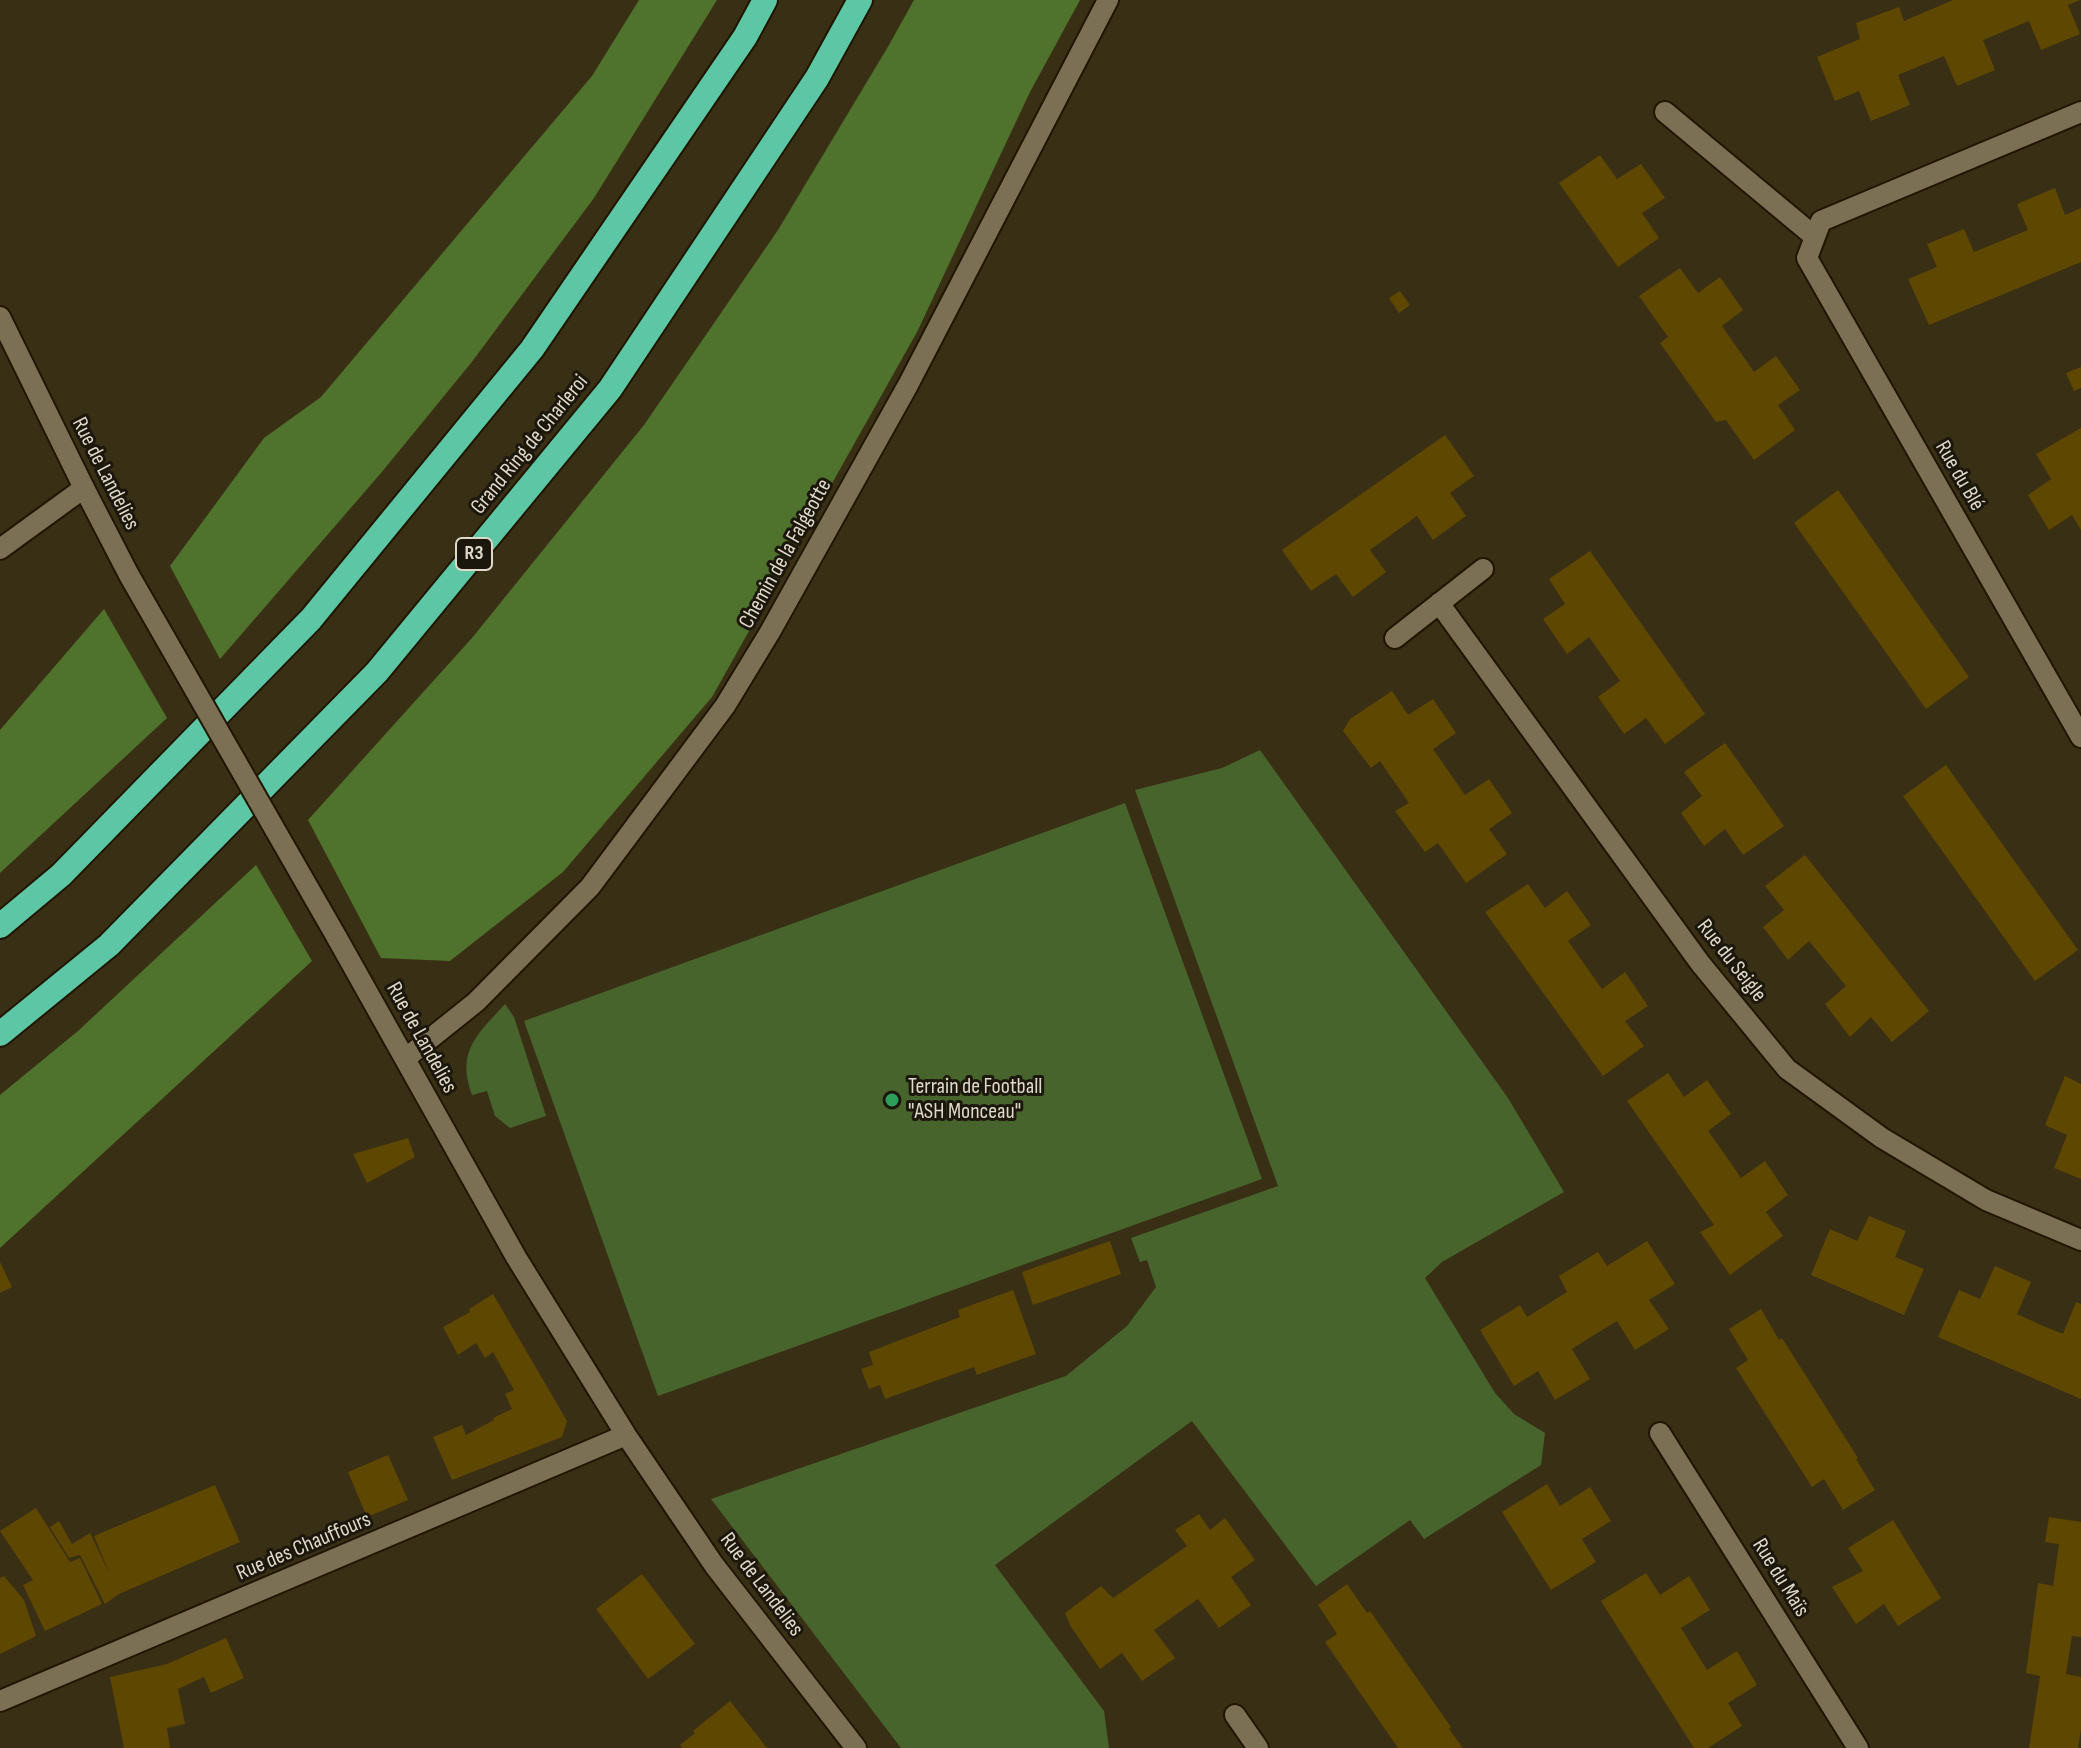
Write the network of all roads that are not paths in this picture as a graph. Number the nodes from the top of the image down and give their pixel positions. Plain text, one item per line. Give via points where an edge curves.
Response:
1 (765, 0) edge
2 (860, 0) edge
3 (1108, 0) edge
4 (1665, 112) dead end
5 (2081, 112) edge
6 (1815, 237) junction
7 (0, 317) edge
8 (84, 488) junction
9 (0, 549) edge
10 (1483, 569) dead end
11 (1439, 603) junction
12 (1395, 638) dead end
13 (2081, 737) edge
14 (0, 926) edge
15 (0, 1034) edge
16 (406, 1058) junction
17 (2081, 1240) edge
18 (1660, 1433) dead end
19 (626, 1435) junction
20 (0, 1701) edge
21 (1235, 1715) dead end
22 (856, 1748) edge
23 (1258, 1748) edge
24 (1858, 1748) edge

1 - 14 highway via 532,349 311,619 61,875
2 - 15 highway, Grand Ring de Charleroi / R3 via 817,78 610,389 377,672 109,945
3 - 16 street, Chemin de la Falgeotte via 908,385 725,706 590,887 476,1002
4 - 6 street
5 - 6 street via 1821,221
6 - 13 street, Rue du Blé via 1807,258
7 - 8 street, Rue de Landelies
8 - 9 street
8 - 16 street, Rue de Landelies, bridge
10 - 11 street
11 - 12 street
11 - 17 street, Rue du Seigle via 1700,963 1787,1069 1882,1138 1986,1200
16 - 19 street, Rue de Landelies via 516,1257
18 - 24 street, Rue du Maïs
19 - 20 street, Rue des Chauffours
19 - 22 street, Rue de Landelies via 714,1565
21 - 23 street

